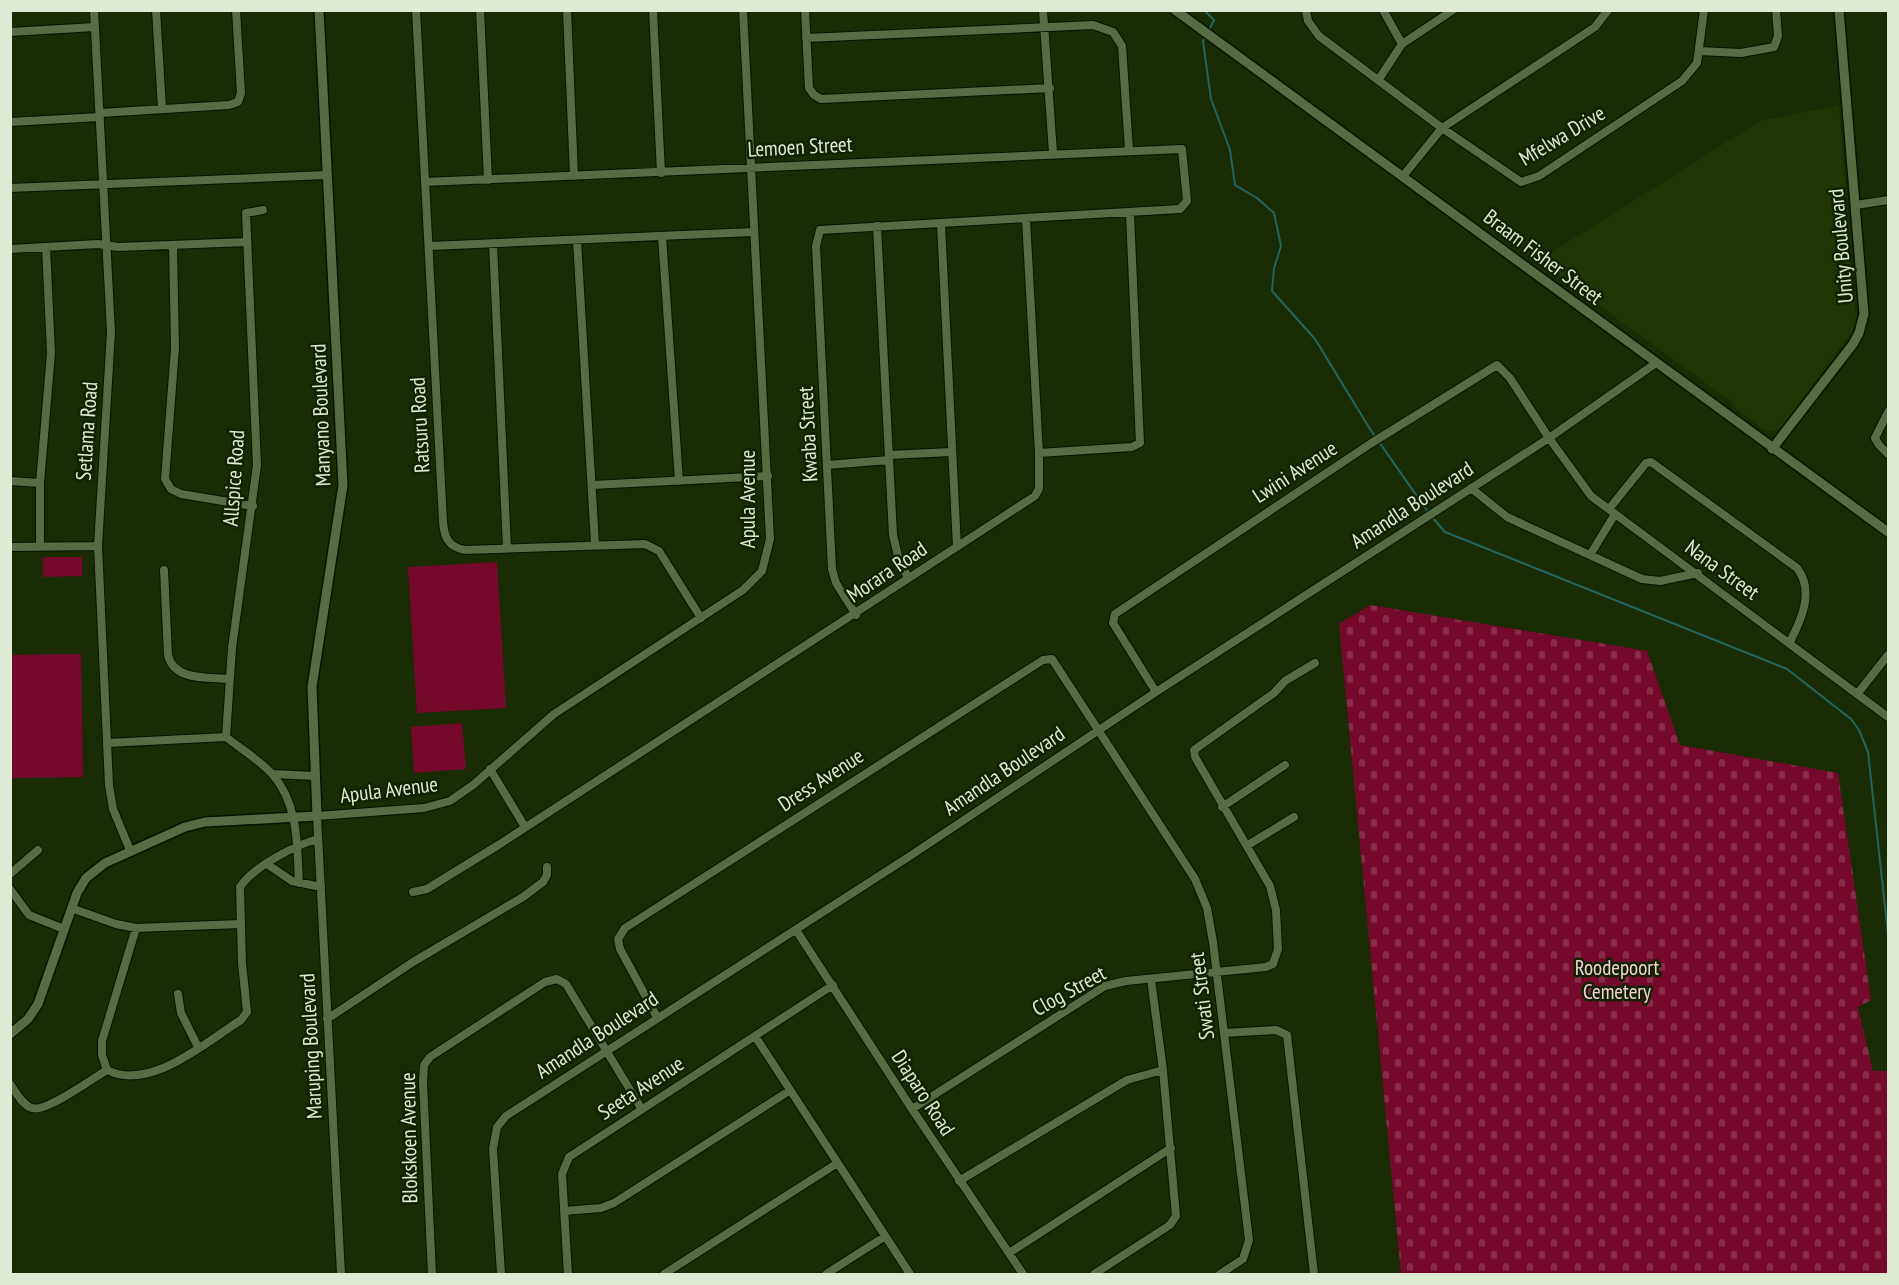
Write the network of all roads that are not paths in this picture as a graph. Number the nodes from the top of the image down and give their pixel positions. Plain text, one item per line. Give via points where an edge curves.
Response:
1 (94, 10) edge
2 (156, 10) edge
3 (236, 10) edge
4 (319, 10) edge
5 (416, 10) edge
6 (480, 10) edge
7 (567, 10) edge
8 (653, 10) edge
9 (743, 10) edge
10 (805, 10) edge
11 (1043, 10) edge
12 (1175, 10) edge
13 (1306, 10) edge
14 (1383, 10) edge
15 (1453, 10) edge
16 (1608, 10) edge
17 (1704, 10) edge
18 (1776, 10) edge
19 (1839, 10) edge
20 (1045, 25) junction
21 (95, 27) junction
22 (10, 32) edge
23 (806, 38) junction
24 (1402, 44) junction
25 (1699, 51) junction
26 (1379, 79) junction
27 (1050, 88) junction
28 (162, 108) junction
29 (100, 115) junction
30 (10, 122) edge
31 (1442, 128) junction
32 (1129, 150) junction
33 (1053, 153) junction
34 (750, 167) junction
35 (661, 173) junction
36 (327, 175) junction
37 (574, 176) junction
38 (1403, 176) junction
39 (488, 180) junction
40 (425, 182) junction
41 (103, 183) junction
42 (10, 188) edge
43 (1888, 200) edge
44 (1856, 205) junction
45 (263, 210) dead end
46 (1130, 214) junction
47 (1026, 219) junction
48 (941, 224) junction
49 (877, 226) junction
50 (753, 232) junction
51 (662, 236) junction
52 (577, 240) junction
53 (247, 242) junction
54 (493, 244) junction
55 (173, 245) junction
56 (46, 246) junction
57 (106, 246) junction
58 (430, 246) junction
59 (10, 249) edge
60 (1656, 363) junction
61 (1888, 412) edge
62 (1549, 438) junction
63 (1772, 449) junction
64 (951, 452) junction
65 (1039, 453) junction
66 (1888, 454) edge
67 (889, 458) junction
68 (827, 465) junction
69 (768, 476) junction
70 (10, 481) edge
71 (679, 481) junction
72 (40, 483) junction
73 (592, 485) junction
74 (1471, 488) junction
75 (253, 506) junction
76 (1612, 511) junction
77 (1888, 532) edge
78 (595, 544) junction
79 (98, 546) junction
80 (40, 547) junction
81 (957, 547) junction
82 (10, 548) edge
83 (507, 548) junction
84 (1590, 555) junction
85 (164, 570) dead end
86 (1698, 573) junction
87 (908, 578) junction
88 (856, 615) junction
89 (701, 618) junction
90 (1790, 642) junction
91 (1888, 655) edge
92 (1315, 663) dead end
93 (228, 679) junction
94 (1156, 692) junction
95 (1858, 693) junction
96 (1888, 717) edge
97 (1098, 730) junction
98 (226, 737) junction
99 (107, 743) junction
100 (1286, 765) dead end
101 (490, 769) junction
102 (273, 774) junction
103 (315, 776) junction
104 (1222, 807) junction
105 (317, 816) junction
106 (293, 817) junction
107 (1294, 817) dead end
108 (525, 827) junction
109 (318, 839) junction
110 (1248, 845) junction
111 (297, 846) junction
112 (38, 850) dead end
113 (130, 850) junction
114 (267, 864) junction
115 (547, 867) dead end
116 (10, 874) edge
117 (299, 884) junction
118 (321, 887) junction
119 (10, 890) edge
120 (413, 892) dead end
121 (19, 904) junction
122 (71, 908) junction
123 (10, 909) edge
124 (240, 924) junction
125 (136, 928) junction
126 (64, 929) junction
127 (796, 930) junction
128 (1218, 972) junction
129 (1150, 979) junction
130 (833, 985) junction
131 (178, 994) dead end
132 (657, 1017) junction
133 (327, 1019) junction
134 (1224, 1033) junction
135 (10, 1034) edge
136 (755, 1036) junction
137 (198, 1047) junction
138 (608, 1049) junction
139 (107, 1070) junction
140 (1163, 1070) junction
141 (10, 1084) edge
142 (789, 1091) junction
143 (641, 1108) junction
144 (912, 1109) junction
145 (1170, 1148) junction
146 (836, 1164) junction
147 (959, 1181) junction
148 (564, 1211) junction
149 (884, 1237) junction
150 (1009, 1253) junction
151 (341, 1275) edge
152 (432, 1275) edge
153 (501, 1275) edge
154 (568, 1275) edge
155 (664, 1275) edge
156 (826, 1275) edge
157 (910, 1275) edge
158 (1023, 1275) edge
159 (1094, 1275) edge
160 (1220, 1275) edge
161 (1314, 1275) edge

1 - 21 street, Setlama Road
2 - 28 street
3 - 28 street via 241,93 238,102
4 - 36 street, Manyano Boulevard
5 - 40 street, Ratsuru Road
6 - 39 street
7 - 37 street
8 - 35 street
9 - 34 street, Apula Avenue
10 - 23 street
11 - 20 street
12 - 38 street, Braam Fisher Street
13 - 26 street, Mfelwa Drive via 1314,31
14 - 24 street
15 - 24 street
16 - 31 street via 1595,27
17 - 25 street, Mfelwa Drive
18 - 25 street via 1778,36 1774,47 1741,53
19 - 44 street, Unity Boulevard
20 - 23 street
20 - 27 street
20 - 32 street via 1093,25 1106,28 1120,40
21 - 22 street
21 - 29 street, Setlama Road
23 - 27 street via 809,88 821,99
24 - 26 street
25 - 31 street, Mfelwa Drive via 1697,63 1682,81 1528,181 1516,180
26 - 31 street, Mfelwa Drive
27 - 33 street
28 - 29 street
29 - 30 street
29 - 41 street, Setlama Road
31 - 38 street
32 - 33 street, Lemoen Street
32 - 46 street, Lemoen Street via 1182,149 1187,201 1180,209
33 - 34 street, Lemoen Street
34 - 35 street, Lemoen Street
34 - 50 street, Apula Avenue
35 - 37 street, Lemoen Street
36 - 41 street
36 - 103 street, Manyano Boulevard via 343,485 312,687
37 - 39 street, Lemoen Street
38 - 60 street, Braam Fisher Street
39 - 40 street, Lemoen Street
40 - 58 street, Ratsuru Road
41 - 42 street
41 - 57 street, Setlama Road
43 - 44 street
44 - 63 street, Unity Boulevard via 1864,300 1859,333
45 - 53 street, Allspice Road via 246,213
46 - 47 street
46 - 65 street via 1140,443 1132,447
47 - 48 street
47 - 65 street, Morara Road
48 - 49 street
48 - 64 street
49 - 67 street
49 - 68 street, Kwaba Street via 820,230 816,246
50 - 51 street
50 - 69 street, Apula Avenue
51 - 52 street
51 - 71 street
52 - 54 street
52 - 73 street
53 - 55 street
53 - 75 street, Allspice Road via 258,450
54 - 58 street
54 - 83 street
55 - 57 street
55 - 75 street via 175,348 165,479 171,489 181,494
56 - 57 street
56 - 59 street
56 - 72 street via 51,342
57 - 79 street, Setlama Road via 111,347
58 - 83 street, Ratsuru Road via 445,534 450,544 459,549
60 - 62 street, Amandla Boulevard
60 - 63 street, Braam Fisher Street
61 - 66 street via 1875,438
62 - 74 street, Amandla Boulevard
62 - 76 street, Nana Street via 1588,492
62 - 94 street, Lwini Avenue via 1497,364 1382,436 1115,614 1113,623
63 - 77 street, Braam Fisher Street
64 - 67 street
64 - 81 street
65 - 81 street, Morara Road via 1037,493
67 - 68 street
67 - 87 street via 894,542
68 - 88 street, Kwaba Street via 833,574
69 - 71 street
69 - 89 street, Apula Avenue via 770,539 764,567 743,590
70 - 72 street
71 - 73 street
72 - 80 street
73 - 78 street
74 - 84 street via 1507,517
74 - 94 street, Amandla Boulevard
75 - 93 street, Allspice Road
76 - 84 street
76 - 86 street, Nana Street
76 - 90 street via 1646,463 1651,462 1797,568 1803,578 1805,606
78 - 83 street, Ratsuru Road
78 - 89 street, Ratsuru Road via 652,546 664,558
79 - 80 street
79 - 99 street, Setlama Road
80 - 82 street
81 - 87 street, Morara Road
84 - 86 street via 1648,580
85 - 93 street via 168,655 172,666 187,675
86 - 90 street, Nana Street
87 - 88 street, Morara Road
88 - 108 street, Morara Road
89 - 101 street, Apula Avenue via 554,714
90 - 95 street, Nana Street
91 - 95 street
92 - 104 street via 1194,750
93 - 98 street, Allspice Road
94 - 97 street, Amandla Boulevard
95 - 96 street, Nana Street
97 - 127 street, Amandla Boulevard
97 - 128 street, Swati Street via 1201,891
97 - 132 street, Dress Avenue via 1057,663 1052,658 1042,660 625,928 618,939 620,949
98 - 99 street
98 - 102 street
99 - 113 street, Setlama Road via 110,797
100 - 104 street
101 - 105 street, Apula Avenue via 461,794 439,805
101 - 108 street
102 - 103 street
102 - 106 street
103 - 105 street, Manyano Boulevard
104 - 110 street
105 - 106 street
105 - 109 street, Maruping Boulevard
106 - 111 street
106 - 113 street via 205,822
107 - 110 street
108 - 120 street, Morara Road via 427,889
109 - 111 street
109 - 118 street, Maruping Boulevard
110 - 128 street, Clog Street via 1270,886 1276,910 1278,956 1266,967
111 - 114 street
111 - 117 street
112 - 116 street
113 - 122 street via 91,873
114 - 117 street
114 - 124 street via 243,882 238,895
115 - 133 street via 543,882 523,897
117 - 118 street
118 - 133 street, Maruping Boulevard
119 - 121 street
121 - 123 street
121 - 126 street via 35,919
122 - 125 street
122 - 126 street
124 - 125 street
124 - 137 street via 247,1012 241,1020
125 - 139 street via 102,1041
126 - 135 street via 33,1012
127 - 130 street, Diaparo Road
127 - 132 street, Amandla Boulevard
128 - 129 street, Clog Street
128 - 134 street, Swati Street
129 - 140 street
129 - 144 street, Clog Street via 1105,986
130 - 136 street, Seeta Avenue
130 - 144 street, Diaparo Road
131 - 137 street via 181,1013
132 - 138 street, Amandla Boulevard
133 - 151 street, Maruping Boulevard
134 - 160 street, Swati Street via 1249,1243 1243,1259
134 - 161 street via 1276,1030 1287,1035
136 - 142 street
136 - 143 street, Seeta Avenue
137 - 139 street via 145,1076
138 - 143 street, Blokskoen Avenue
138 - 152 street, Blokskoen Avenue via 566,984 553,978 426,1061 423,1082
138 - 153 street, Amandla Boulevard via 512,1111 497,1127 493,1149
139 - 141 street via 49,1106 37,1109 25,1104
140 - 145 street
140 - 147 street via 1119,1084
142 - 146 street
142 - 148 street via 614,1203
143 - 148 street, Seeta Avenue via 566,1160 562,1174
144 - 147 street, Diaparo Road
145 - 150 street
145 - 159 street via 1174,1220
146 - 149 street
146 - 155 street
147 - 150 street, Diaparo Road
148 - 154 street, Seeta Avenue
149 - 156 street
149 - 157 street
150 - 158 street, Diaparo Road

